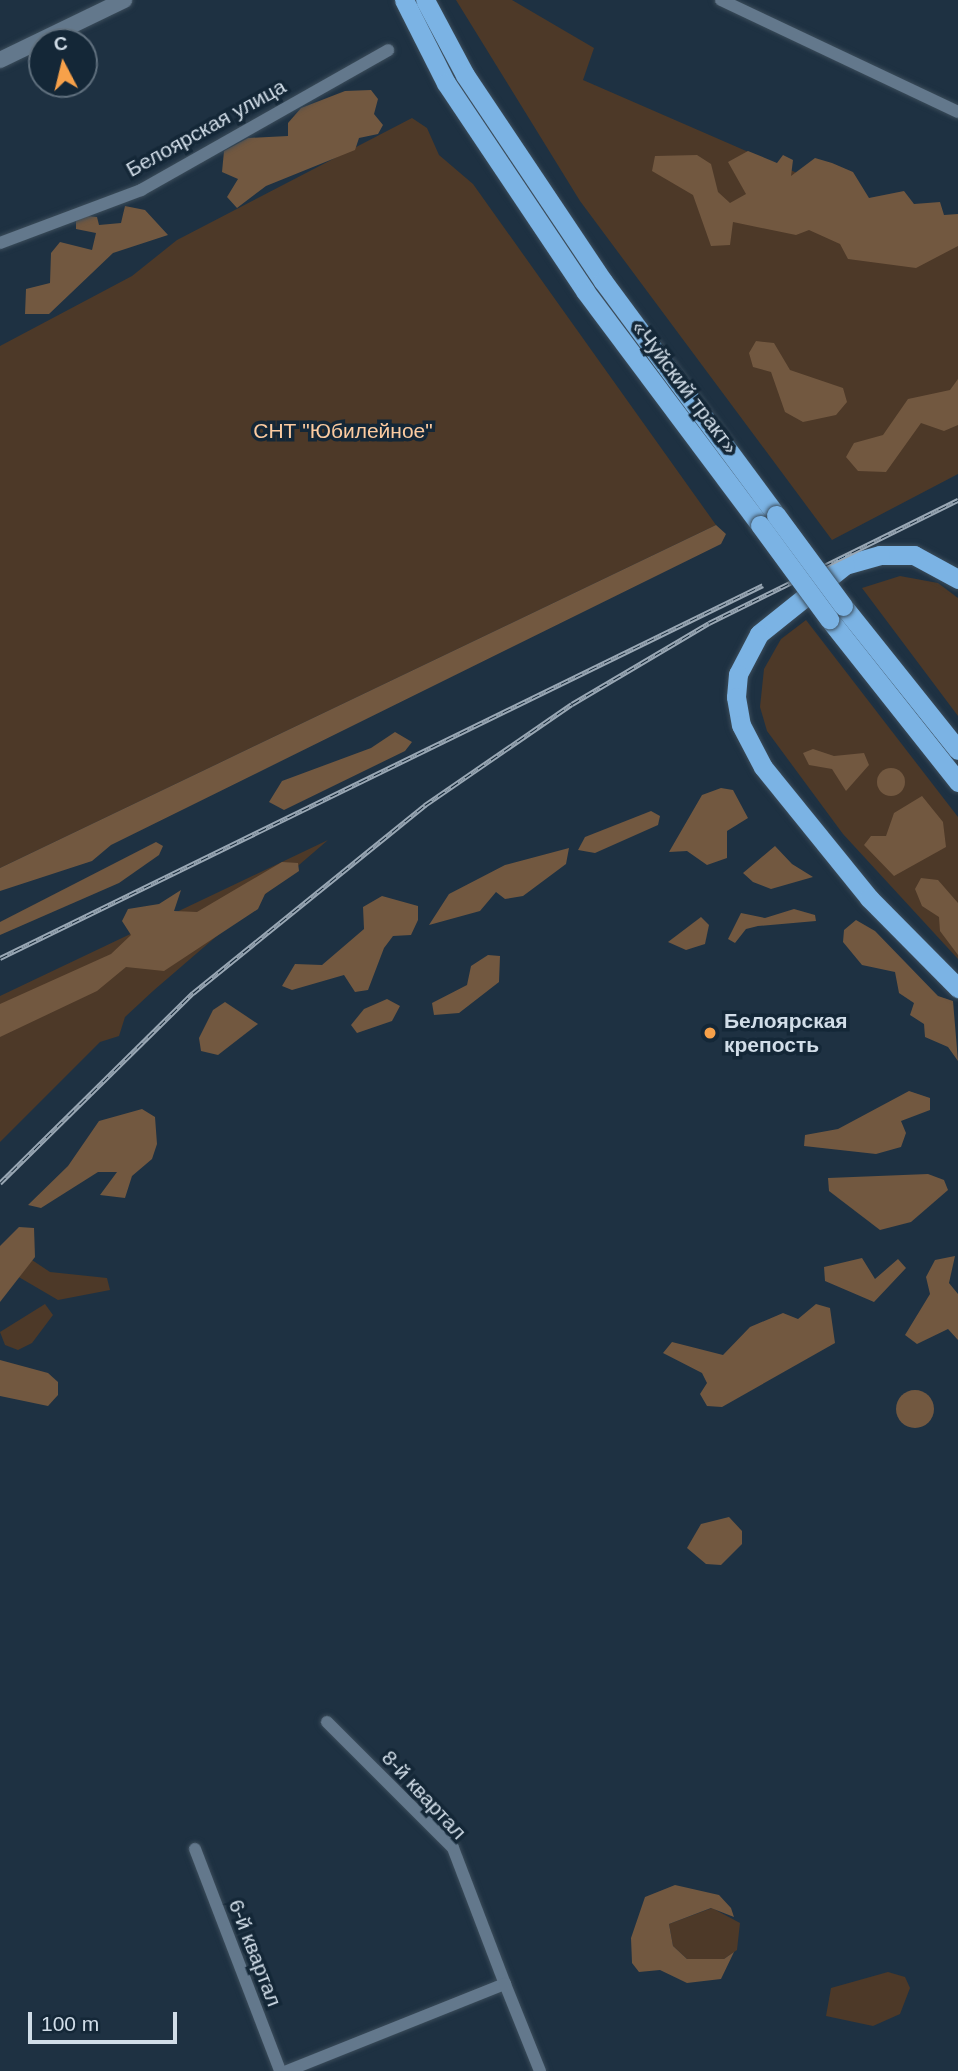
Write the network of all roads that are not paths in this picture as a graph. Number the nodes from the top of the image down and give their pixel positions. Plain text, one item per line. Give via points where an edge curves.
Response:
1 (124, 0) edge
2 (404, 0) edge
3 (425, 0) edge
4 (721, 0) edge
5 (387, 50) dead end
6 (0, 60) edge
7 (958, 112) edge
8 (0, 243) edge
9 (768, 520) junction
10 (958, 579) edge
11 (836, 612) junction
12 (958, 750) edge
13 (958, 782) edge
14 (958, 988) edge
15 (327, 1722) dead end
16 (195, 1849) dead end
17 (505, 1984) junction
18 (280, 2071) edge
19 (287, 2071) edge
20 (540, 2071) edge

1 - 6 street
2 - 9 highway, «Чуйский тракт» via 446,83 584,291
3 - 9 highway, «Чуйский тракт» via 465,75
4 - 7 street
5 - 8 street, Белоярская улица via 141,190
9 - 11 highway, «Чуйский тракт», bridge
10 - 14 highway via 914,555 880,555 845,565 759,634 738,674 736,697 741,725 763,767 869,898
11 - 12 highway, «Чуйский тракт»
11 - 13 highway, «Чуйский тракт»
15 - 17 street, 8-й квартал via 453,1848
16 - 18 street, 6-й квартал
17 - 19 street
17 - 20 street, 8-й квартал

